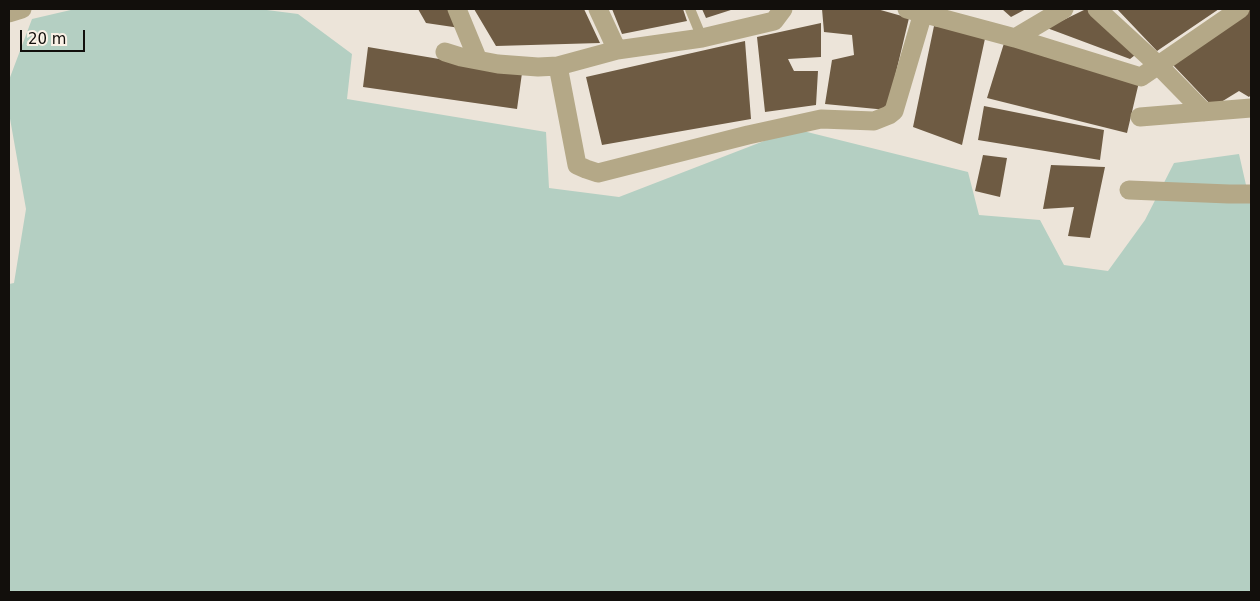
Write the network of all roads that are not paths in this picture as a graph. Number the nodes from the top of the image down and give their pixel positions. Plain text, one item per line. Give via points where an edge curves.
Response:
1 (22, 9) edge
2 (457, 9) edge
3 (598, 9) edge
4 (690, 9) edge
5 (783, 9) edge
6 (1064, 9) edge
7 (1097, 9) edge
8 (1240, 9) edge
9 (915, 11) edge
10 (9, 13) edge
11 (702, 38) junction
12 (1015, 38) junction
13 (617, 50) junction
14 (445, 52) dead end
15 (478, 60) junction
16 (1158, 65) junction
17 (558, 66) junction
18 (1251, 108) edge
19 (1204, 112) junction
20 (1140, 117) dead end
21 (1129, 190) dead end
22 (1251, 194) edge

1 - 10 street
2 - 15 street
3 - 13 street
4 - 11 lane
5 - 11 street via 774,21
6 - 12 street
7 - 16 street
8 - 16 street
9 - 12 street
9 - 17 street via 894,111 889,115 874,121 821,119 598,173 577,165
11 - 13 street
12 - 16 street via 1141,77
13 - 17 street
14 - 15 street
15 - 17 street via 518,66
16 - 19 street
18 - 19 street
19 - 20 street
21 - 22 street

